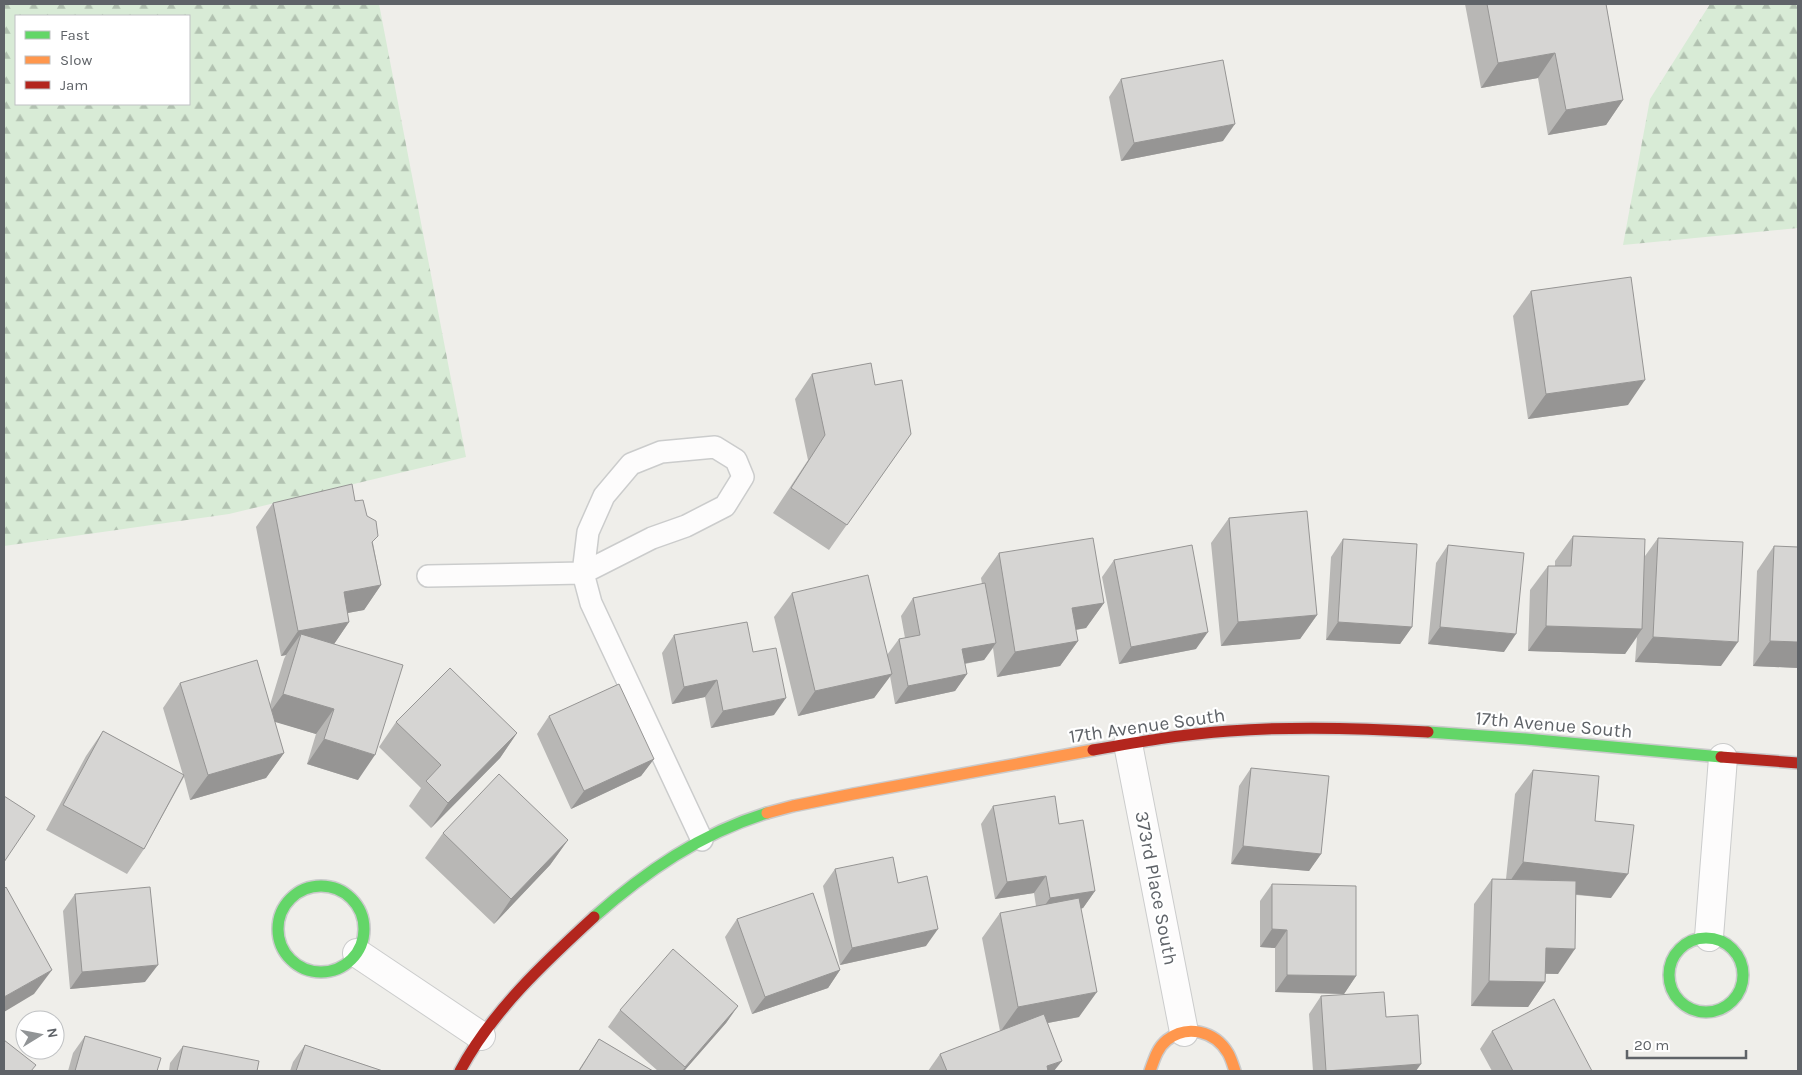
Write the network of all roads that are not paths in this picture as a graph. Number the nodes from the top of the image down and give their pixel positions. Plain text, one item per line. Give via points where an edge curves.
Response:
1 (583, 573) junction
2 (428, 576) dead end
3 (1128, 744) junction
4 (1723, 758) junction
5 (1798, 764) edge
6 (702, 840) junction
7 (1709, 937) junction
8 (357, 952) junction
9 (1184, 1032) junction
10 (481, 1036) junction
11 (460, 1071) edge
12 (1150, 1071) edge
13 (1235, 1071) edge

1 - 1 lane via 588,532 604,496 631,464 661,452 715,447 736,460 743,477 725,506
1 - 2 lane
1 - 6 lane via 591,603
3 - 4 street, 17th Avenue South via 1235,730 1375,729
3 - 6 street, 17th Avenue South via 793,806 737,824
3 - 9 street, 373rd Place South
4 - 5 street, 17th Avenue South
4 - 7 street
6 - 10 street, 17th Avenue South via 624,890 591,918
7 - 7 street via 1694,939 1682,946 1672,958 1669,972 1670,986 1677,999 1689,1008 1703,1012 1718,1010 1730,1003 1740,992 1744,977 1742,963 1734,950 1723,941
8 - 8 street via 364,924 359,910 338,889 324,885 308,887 295,894 278,918 282,948 303,968 318,972 333,970 347,964
8 - 10 street
9 - 12 street via 1170,1037 1159,1047
9 - 13 street via 1213,1036 1224,1046
10 - 11 street, 17th Avenue South

